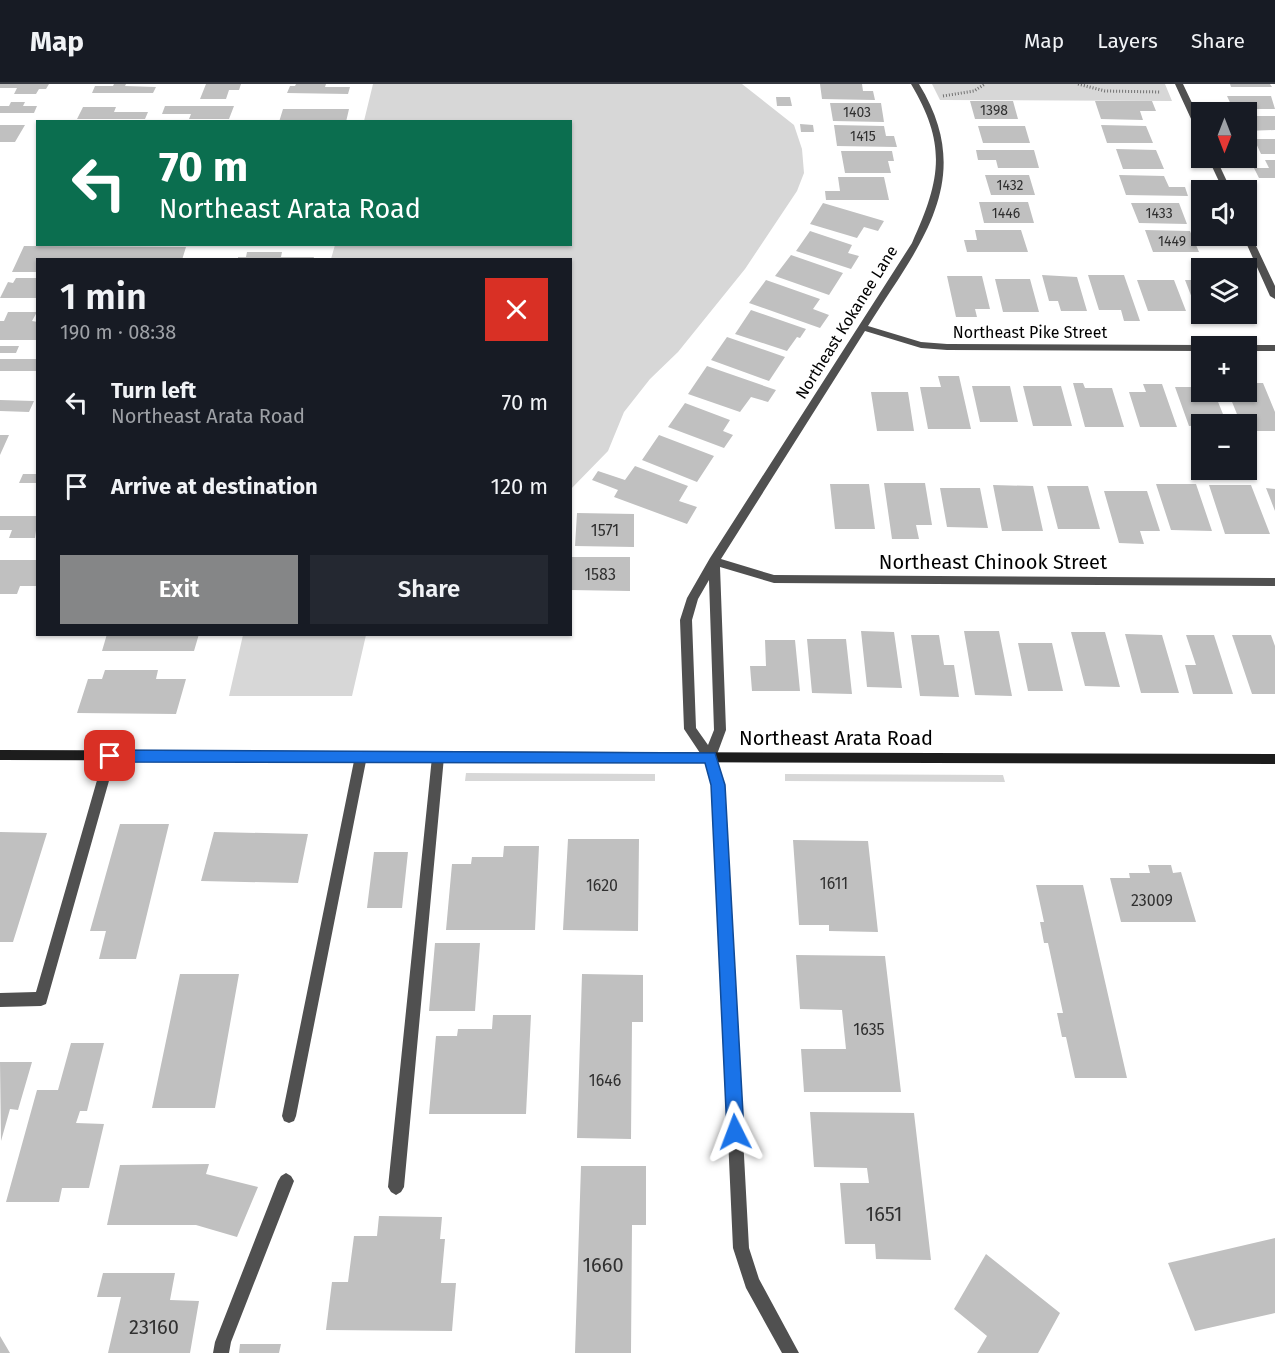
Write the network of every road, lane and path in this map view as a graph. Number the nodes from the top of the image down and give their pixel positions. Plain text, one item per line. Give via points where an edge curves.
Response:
1 (915, 84) edge
2 (985, 84) edge
3 (1078, 84) edge
4 (1180, 88) edge
5 (925, 99) junction
6 (1191, 111) edge
7 (1252, 246) edge
8 (1275, 296) edge
9 (862, 327) junction
10 (1191, 348) edge
11 (1257, 348) edge
12 (1275, 348) edge
13 (714, 561) junction
14 (1275, 582) edge
15 (0, 755) edge
16 (110, 756) junction
17 (361, 756) junction
18 (438, 757) junction
19 (710, 757) junction
20 (1275, 759) edge
21 (0, 1000) edge
22 (289, 1116) dead end
23 (286, 1181) dead end
24 (396, 1187) dead end
25 (221, 1353) edge
26 (791, 1353) edge

1 - 5 street, Northeast Kokanee Lane
2 - 5 path via 974,91
3 - 4 path via 1105,91
4 - 6 street
5 - 9 street, Northeast Kokanee Lane via 940,147 936,196 916,243
7 - 8 street
9 - 10 street, Northeast Pike Street via 921,345 947,347
9 - 13 street, Northeast Kokanee Lane
11 - 12 street
13 - 14 street, Northeast Chinook Street via 774,579
13 - 19 street via 720,730
13 - 19 street, Northeast Kokanee Lane via 693,598 686,620 690,729
15 - 16 street, Northeast Arata Road
16 - 17 street, Northeast Arata Road
16 - 21 street via 41,999
17 - 18 street, Northeast Arata Road
17 - 22 street
18 - 19 street, Northeast Arata Road
18 - 24 street
19 - 20 street, Northeast Arata Road
19 - 26 street, Northeast Kokanee Lane via 718,785 741,1248 752,1282
23 - 25 street

